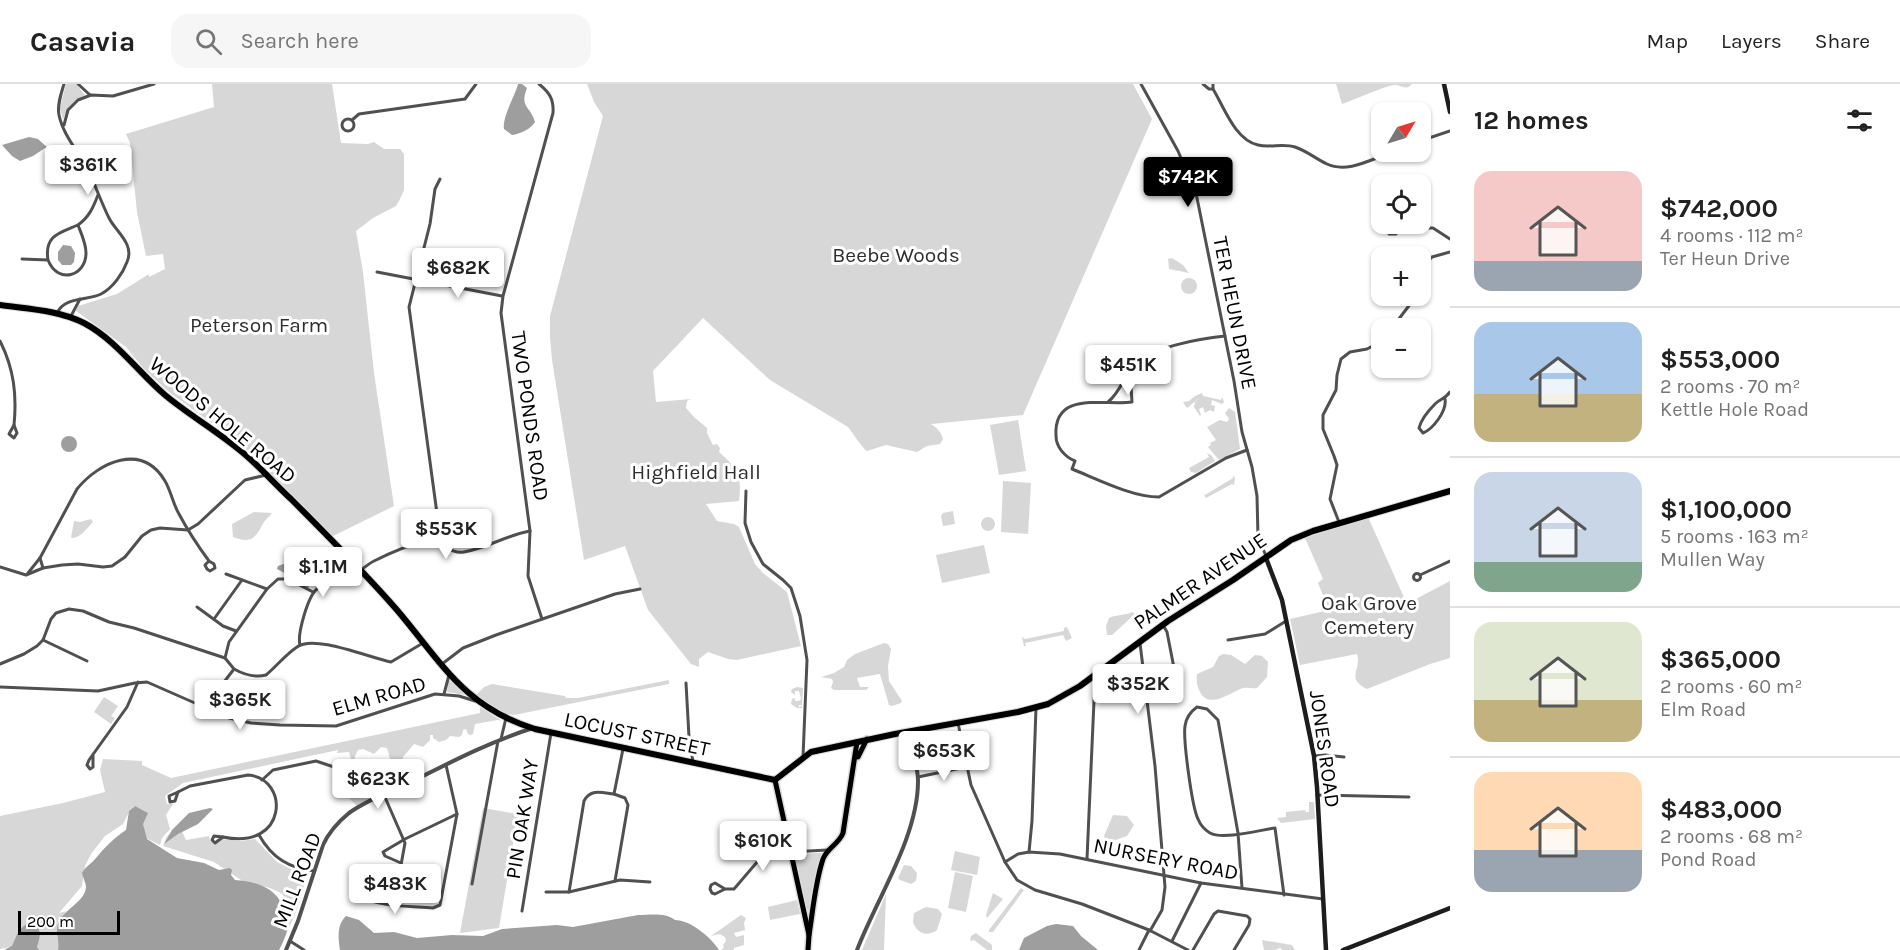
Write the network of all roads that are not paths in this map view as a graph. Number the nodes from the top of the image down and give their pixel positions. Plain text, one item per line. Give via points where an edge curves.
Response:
1 (64, 84) edge
2 (78, 84) edge
3 (154, 84) edge
4 (476, 84) edge
5 (539, 84) edge
6 (1141, 84) edge
7 (1203, 84) edge
8 (1213, 84) edge
9 (1444, 84) edge
10 (1214, 89) junction
11 (91, 95) junction
12 (1450, 112) edge
13 (352, 120) dead end
14 (64, 129) junction
15 (1450, 131) edge
16 (1431, 137) edge
17 (1371, 160) edge
18 (440, 179) dead end
19 (99, 194) junction
20 (78, 225) junction
21 (1431, 228) edge
22 (1450, 239) edge
23 (1450, 252) edge
24 (1431, 258) edge
25 (22, 259) dead end
26 (48, 260) junction
27 (377, 272) dead end
28 (416, 280) junction
29 (503, 296) junction
30 (80, 299) junction
31 (0, 305) edge
32 (1409, 306) edge
33 (57, 313) junction
34 (70, 317) junction
35 (1400, 318) edge
36 (1225, 336) junction
37 (0, 341) edge
38 (1371, 348) edge
39 (1130, 371) junction
40 (1450, 392) edge
41 (1444, 399) junction
42 (1107, 403) junction
43 (14, 425) dead end
44 (1247, 450) junction
45 (267, 475) junction
46 (1450, 491) edge
47 (746, 492) dead end
48 (1339, 523) junction
49 (188, 530) junction
50 (530, 531) junction
51 (441, 543) junction
52 (40, 558) junction
53 (1266, 558) junction
54 (209, 561) dead end
55 (1450, 561) edge
56 (0, 567) edge
57 (43, 568) junction
58 (360, 571) junction
59 (226, 574) dead end
60 (26, 575) junction
61 (1420, 576) dead end
62 (242, 580) junction
63 (267, 589) junction
64 (640, 589) dead end
65 (313, 592) junction
66 (197, 607) dead end
67 (214, 619) junction
68 (542, 619) junction
69 (1286, 621) junction
70 (1163, 625) junction
71 (236, 632) junction
72 (43, 640) junction
73 (1228, 640) dead end
74 (423, 643) junction
75 (1140, 643) junction
76 (300, 645) junction
77 (225, 658) junction
78 (87, 661) dead end
79 (0, 664) edge
80 (441, 665) junction
81 (1174, 668) dead end
82 (234, 669) junction
83 (449, 675) junction
84 (1095, 676) junction
85 (138, 682) junction
86 (686, 683) dead end
87 (0, 687) edge
88 (444, 694) junction
89 (486, 706) junction
90 (207, 708) junction
91 (1036, 708) junction
92 (496, 712) joint
93 (506, 718) junction
94 (958, 723) junction
95 (533, 728) junction
96 (910, 731) junction
97 (552, 733) junction
98 (870, 739) junction
99 (500, 740) junction
100 (857, 742) junction
101 (624, 748) junction
102 (93, 754) dead end
103 (1314, 756) junction
104 (803, 757) junction
105 (1344, 757) dead end
106 (693, 762) junction
107 (855, 764) junction
108 (446, 765) junction
109 (966, 767) junction
110 (349, 772) dead end
111 (917, 776) junction
112 (262, 780) junction
113 (775, 780) junction
114 (178, 792) dead end
115 (614, 794) junction
116 (384, 795) junction
117 (1317, 795) junction
118 (1409, 797) dead end
119 (458, 814) junction
120 (1238, 833) junction
121 (259, 835) junction
122 (223, 837) dead end
123 (405, 839) junction
124 (789, 849) junction
125 (829, 850) junction
126 (1029, 852) junction
127 (1087, 859) junction
128 (1005, 862) junction
129 (401, 863) junction
130 (314, 871) junction
131 (1164, 877) junction
132 (615, 881) junction
133 (650, 882) dead end
134 (1201, 883) junction
135 (472, 884) dead end
136 (1242, 888) junction
137 (724, 889) junction
138 (546, 892) dead end
139 (569, 892) junction
140 (1284, 895) junction
141 (358, 896) dead end
142 (1323, 899) junction
143 (396, 905) junction
144 (813, 907) junction
145 (1450, 908) edge
146 (522, 911) dead end
147 (805, 919) junction
148 (1149, 931) junction
149 (809, 935) junction
150 (290, 941) junction
151 (1172, 941) junction
152 (286, 950) edge
153 (304, 950) edge
154 (808, 950) edge
155 (857, 950) edge
156 (1139, 950) edge
157 (1188, 950) edge
158 (1193, 950) edge
159 (1234, 950) edge
160 (1326, 950) edge
161 (1343, 950) edge

1 - 14 street via 58,112
2 - 11 street
3 - 11 street via 113,96
4 - 13 street via 465,99 359,114
5 - 29 street, TWO PONDS ROAD via 550,96 553,112
6 - 36 street, TER HEUN DRIVE via 1196,193
7 - 10 street
8 - 10 street
9 - 12 main road
10 - 17 street via 1238,131 1251,143 1292,146 1342,168
11 - 14 street via 70,107
14 - 19 street
15 - 16 street
18 - 28 street
19 - 20 street via 92,210
19 - 30 street via 111,222 126,241 129,258 108,290
20 - 26 street via 52,238
20 - 26 street via 86,250 80,269 60,275
21 - 22 street
23 - 24 street
25 - 26 street
27 - 28 street
28 - 29 street
28 - 51 street via 409,307
29 - 50 street, TWO PONDS ROAD via 503,336
30 - 33 street via 62,305
30 - 34 street
31 - 33 highway, WOODS HOLE ROAD
32 - 35 street
33 - 34 highway, WOODS HOLE ROAD
34 - 45 highway, WOODS HOLE ROAD via 101,335 165,395 221,435
36 - 39 street via 1167,348 1140,360
36 - 44 street, TER HEUN DRIVE
37 - 43 street via 14,379
38 - 48 street via 1350,352 1341,359 1336,390 1323,415 1323,429 1337,465 1330,497
39 - 42 street
39 - 42 street via 1132,402
40 - 41 street
41 - 41 street via 1420,424 1421,432 1428,431 1444,410
42 - 44 street via 1076,403 1068,408 1060,417 1056,440 1063,453 1075,461 1072,469 1112,485 1161,496
44 - 53 street, TER HEUN DRIVE via 1256,487 1258,537
45 - 49 street via 245,480
45 - 58 highway, WOODS HOLE ROAD
46 - 48 highway, PALMER AVENUE
47 - 104 street via 745,523 751,542 763,564 792,591 800,616 807,664
48 - 53 highway, PALMER AVENUE via 1300,535
49 - 52 street via 158,472 140,460 117,461 100,468 77,489
49 - 54 street
49 - 57 street via 151,530 112,566
50 - 51 street via 463,552
50 - 68 street, TWO PONDS ROAD via 528,576
51 - 58 street via 426,541 405,547
52 - 57 street
52 - 60 street
53 - 69 main road, JONES ROAD
53 - 70 highway, PALMER AVENUE
55 - 61 street
56 - 60 street
57 - 60 street
58 - 65 street
58 - 74 highway, WOODS HOLE ROAD
59 - 62 street
62 - 63 street
62 - 67 street
63 - 65 street via 282,578
63 - 71 street
64 - 68 street
65 - 76 street via 298,639
66 - 67 street
67 - 71 street
68 - 80 street via 472,644
69 - 73 street via 1265,634
69 - 103 main road, JONES ROAD
70 - 75 highway, PALMER AVENUE
70 - 81 street
71 - 77 street
72 - 77 street via 56,613 69,609
72 - 78 street
72 - 79 street
74 - 76 street via 391,662 320,642
74 - 80 highway, WOODS HOLE ROAD
75 - 84 highway, PALMER AVENUE
75 - 131 street
76 - 82 street via 266,675
77 - 82 street
80 - 83 highway, WOODS HOLE ROAD
82 - 90 street
83 - 88 street
83 - 89 highway, WOODS HOLE ROAD
84 - 91 highway, PALMER AVENUE
84 - 127 street
85 - 87 street, ELM ROAD via 98,691
85 - 90 street, ELM ROAD via 154,684
85 - 102 street via 127,707
86 - 106 street
88 - 89 street, ELM ROAD
88 - 90 street, ELM ROAD via 422,697 331,726 251,723
89 - 92 highway, WOODS HOLE ROAD
91 - 94 highway, PALMER AVENUE
91 - 126 street
92 - 93 highway, LOCUST STREET
93 - 95 highway, LOCUST STREET
93 - 99 street
94 - 96 highway, PALMER AVENUE
94 - 109 street
95 - 97 highway, LOCUST STREET
95 - 99 street, MILL ROAD
96 - 98 highway, PALMER AVENUE
96 - 111 street
97 - 101 highway, LOCUST STREET
97 - 146 street, PIN OAK WAY
98 - 100 highway, PALMER AVENUE
98 - 107 main road
99 - 108 street, MILL ROAD
99 - 135 street
100 - 104 highway, PALMER AVENUE
100 - 107 main road
101 - 106 highway, LOCUST STREET
101 - 115 street
103 - 105 street
103 - 117 main road, JONES ROAD
104 - 113 highway
106 - 113 highway, LOCUST STREET
107 - 125 main road via 843,833
108 - 116 street, MILL ROAD
108 - 119 street
109 - 111 street
109 - 128 street
110 - 112 street via 316,761 273,770
111 - 155 street via 908,836
112 - 114 street via 248,775
112 - 121 street via 273,793 276,809 271,825
113 - 124 main road
115 - 132 street via 625,798 628,805
115 - 139 street via 592,793 584,801
116 - 123 street
116 - 130 street, MILL ROAD via 338,823 324,841
117 - 118 street
117 - 142 main road, JONES ROAD
119 - 123 street
119 - 143 street via 440,905
120 - 120 street via 1211,833 1197,815 1185,729 1190,712 1197,707 1207,709 1218,720
120 - 136 street
120 - 140 street via 1275,828
121 - 122 street
121 - 130 street via 281,861
123 - 129 street
123 - 129 street via 383,853
124 - 125 street
124 - 137 street via 764,854 735,888
124 - 147 main road
125 - 144 main road via 823,859
126 - 127 street, NURSERY ROAD
126 - 128 street, NURSERY ROAD
127 - 131 street, NURSERY ROAD
128 - 148 street via 1014,877 1030,888
129 - 143 street
130 - 150 street, MILL ROAD
131 - 134 street, NURSERY ROAD
131 - 148 street via 1164,906
132 - 133 street
132 - 139 street
134 - 136 street, NURSERY ROAD
134 - 151 street
136 - 140 street, NURSERY ROAD
137 - 137 street via 716,894 710,890 715,883
138 - 139 street
140 - 142 street, NURSERY ROAD
141 - 143 street
142 - 160 main road, JONES ROAD
144 - 147 main road
144 - 149 main road
145 - 161 main road
147 - 149 main road
148 - 151 street
148 - 156 street
149 - 154 main road
150 - 152 street, MILL ROAD
150 - 153 street
151 - 157 street
158 - 159 street via 1218,911 1247,915 1250,919

